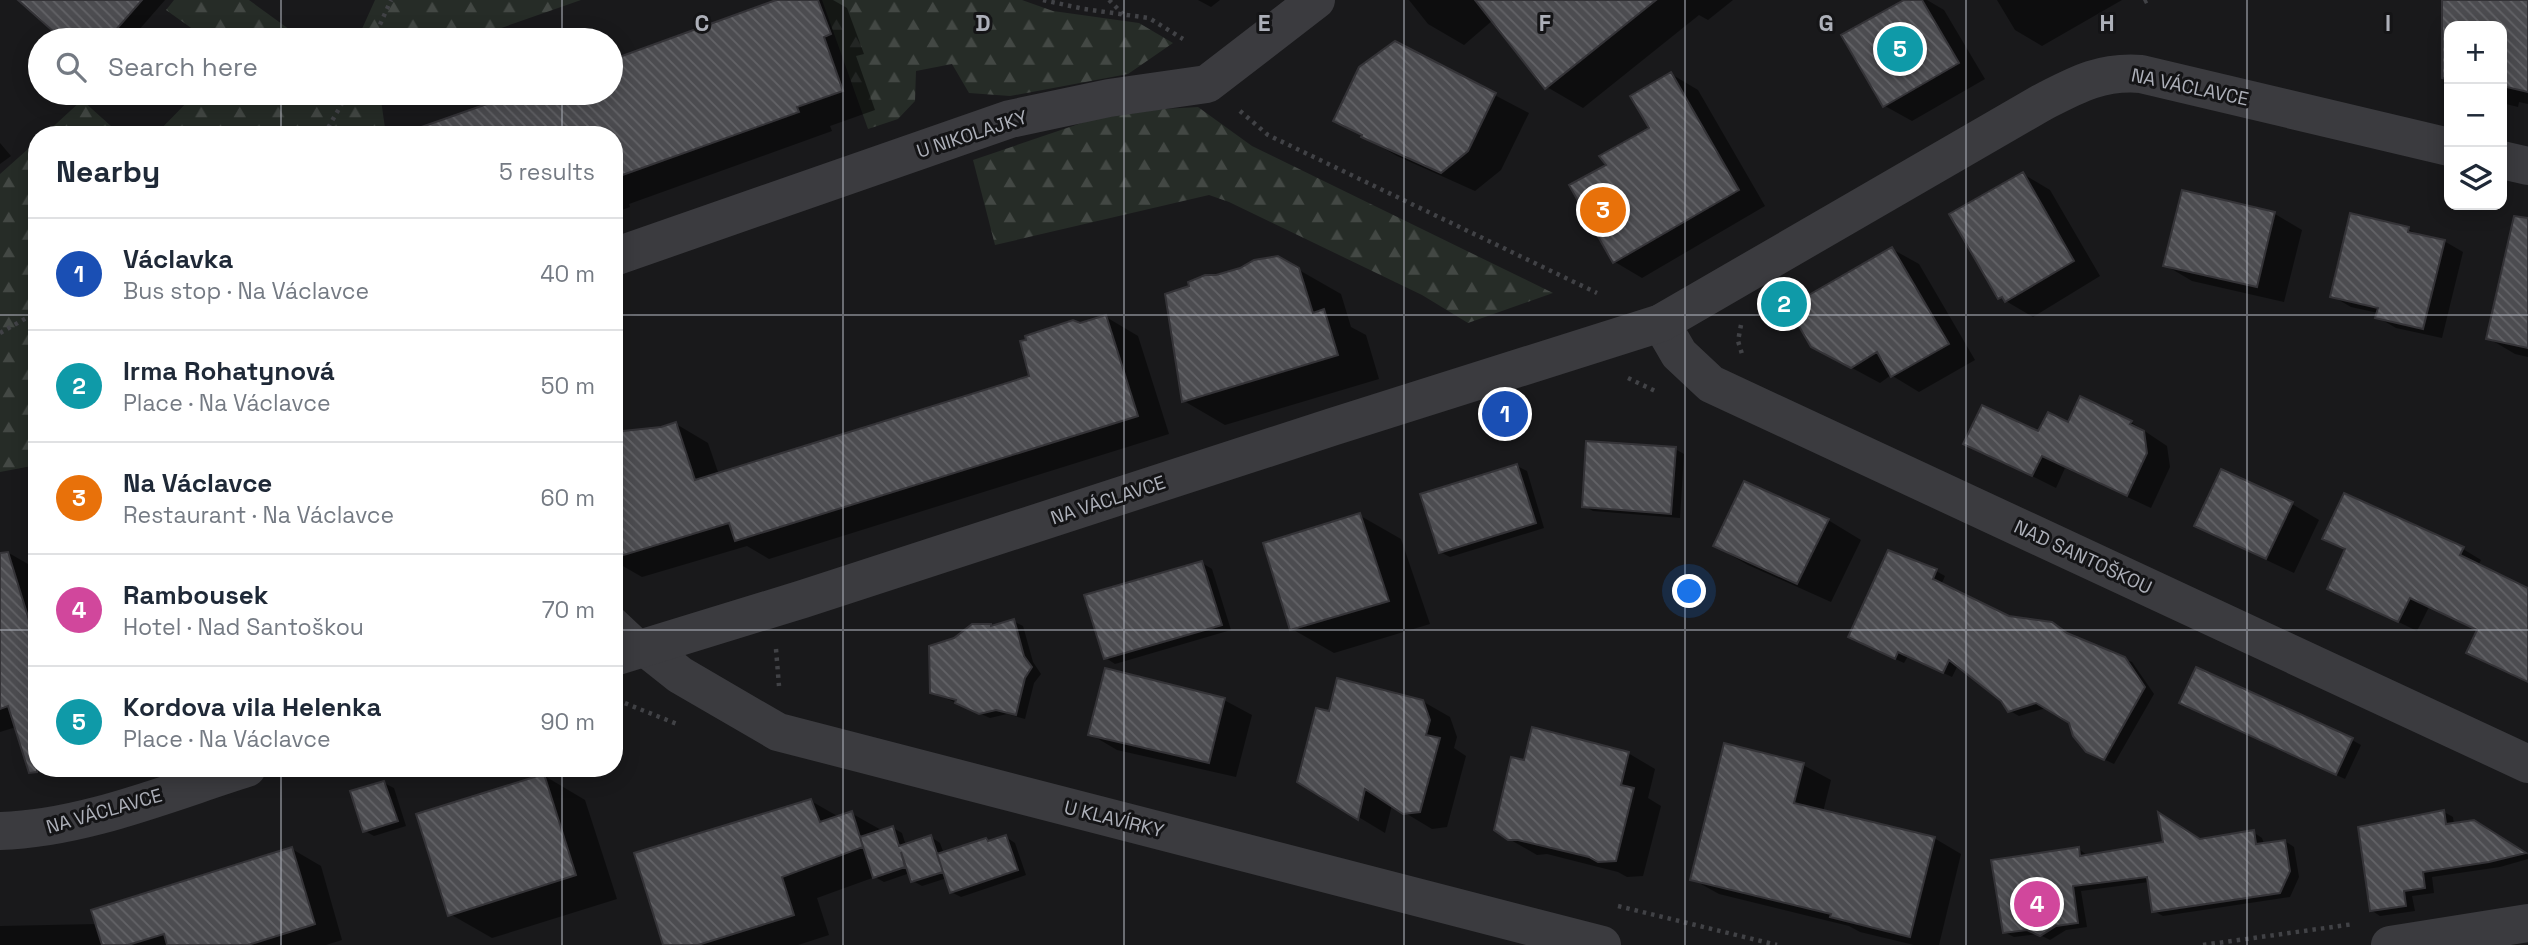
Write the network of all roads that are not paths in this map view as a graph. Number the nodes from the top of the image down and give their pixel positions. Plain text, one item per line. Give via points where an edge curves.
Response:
1 (1316, 0) edge
2 (2444, 146) edge
3 (2507, 161) edge
4 (2528, 166) edge
5 (623, 254) edge
6 (1661, 323) junction
7 (630, 652) edge
8 (2528, 764) edge
9 (218, 777) edge
10 (0, 831) edge
11 (2528, 923) edge
12 (1602, 945) edge
13 (2390, 945) edge

1 - 5 street, U NIKOLAJKY via 1207,84 1110,98 1010,120
2 - 6 street, NA VÁCLAVCE via 2165,79 2108,74 2041,103
3 - 4 street
6 - 7 street, NA VÁCLAVCE
6 - 8 street, NAD SANTOŠKOU via 1679,354 1711,384
7 - 12 street, U KLAVÍRKY via 680,675 778,732
9 - 10 street, NA VÁCLAVCE via 76,821 32,831
11 - 13 street

